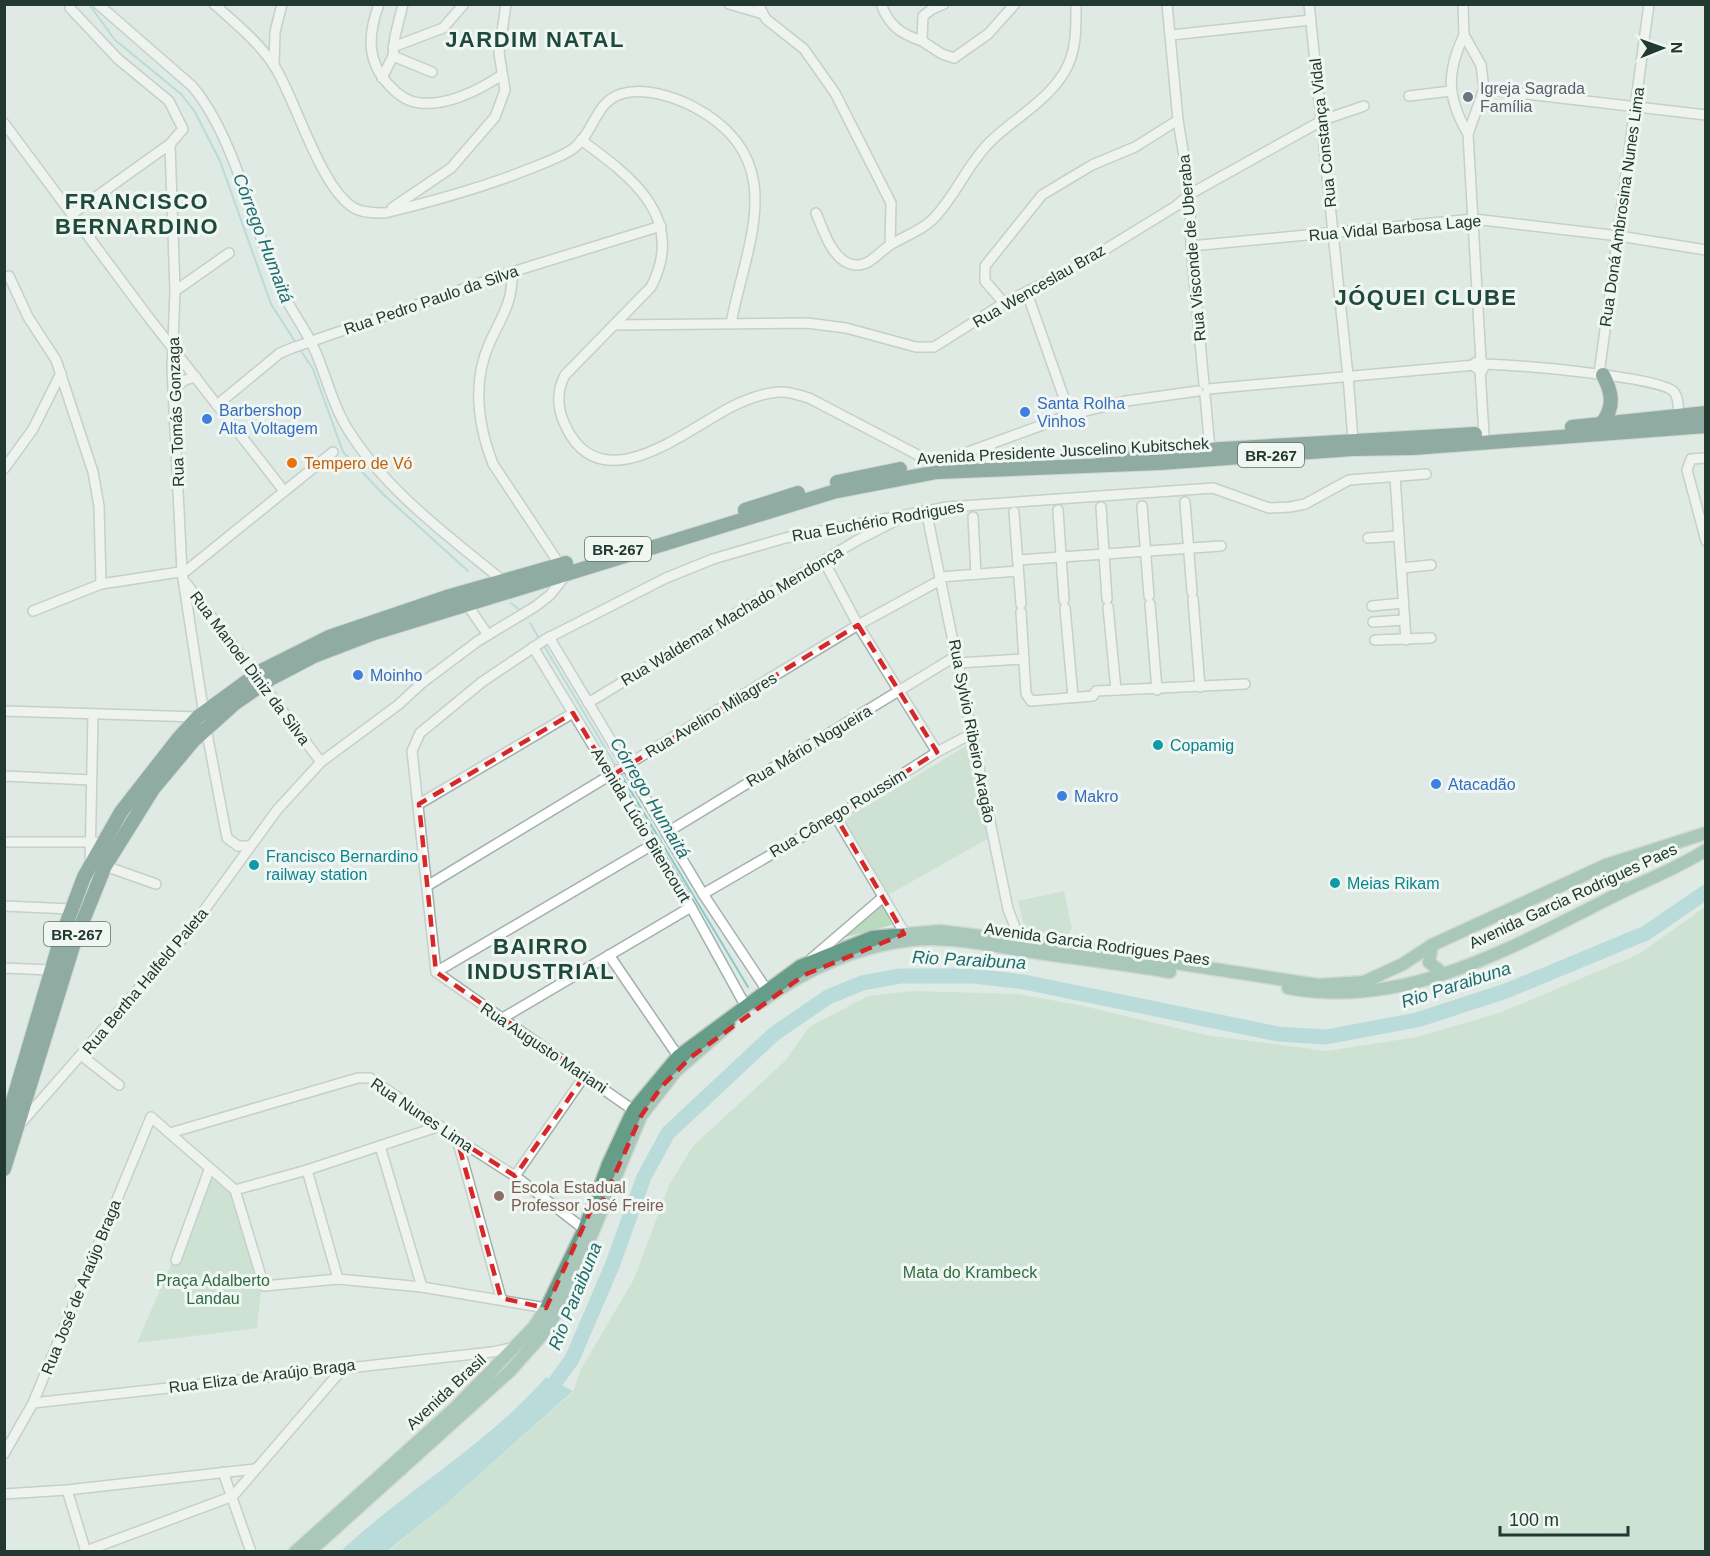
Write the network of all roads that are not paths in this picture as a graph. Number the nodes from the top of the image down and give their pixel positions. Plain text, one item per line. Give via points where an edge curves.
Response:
1 (99, 4) edge
2 (214, 4) edge
3 (282, 4) edge
4 (379, 4) edge
5 (403, 4) edge
6 (464, 4) edge
7 (506, 4) edge
8 (729, 4) edge
9 (880, 4) edge
10 (944, 4) edge
11 (1016, 4) edge
12 (1076, 4) edge
13 (1167, 4) edge
14 (1310, 4) edge
15 (1462, 4) edge
16 (1649, 4) edge
17 (70, 8) dead end
18 (759, 9) edge
19 (1311, 20) junction
20 (1171, 35) junction
21 (1464, 35) junction
22 (922, 41) junction
23 (393, 52) junction
24 (274, 66) junction
25 (432, 72) dead end
26 (502, 75) junction
27 (382, 78) junction
28 (1484, 89) junction
29 (1451, 91) junction
30 (1409, 96) dead end
31 (1636, 105) junction
32 (1364, 106) dead end
33 (1706, 115) edge
34 (1178, 120) junction
35 (1323, 120) junction
36 (4, 123) edge
37 (1468, 134) junction
38 (581, 140) junction
39 (170, 144) junction
40 (1190, 194) junction
41 (385, 213) junction
42 (816, 213) dead end
43 (72, 214) junction
44 (1474, 219) junction
45 (661, 226) junction
46 (1334, 233) junction
47 (1619, 236) junction
48 (890, 245) junction
49 (1191, 246) junction
50 (1706, 250) edge
51 (229, 254) dead end
52 (512, 272) junction
53 (9, 276) dead end
54 (175, 291) junction
55 (1027, 293) junction
56 (1004, 303) junction
57 (731, 323) junction
58 (614, 325) junction
59 (306, 343) junction
60 (172, 346) junction
61 (1480, 365) junction
62 (61, 373) junction
63 (1601, 374) junction
64 (1348, 376) junction
65 (196, 377) junction
66 (173, 390) junction
67 (1204, 390) junction
68 (217, 405) junction
69 (1706, 413) edge
70 (1070, 415) junction
71 (1675, 420) junction
72 (1602, 423) junction
73 (1706, 426) edge
74 (1484, 434) junction
75 (1353, 440) junction
76 (991, 446) junction
77 (1210, 449) junction
78 (333, 452) dead end
79 (1706, 458) edge
80 (991, 463) junction
81 (935, 464) junction
82 (4, 469) edge
83 (1426, 474) dead end
84 (1395, 477) junction
85 (284, 491) junction
86 (1185, 502) dead end
87 (1142, 506) dead end
88 (1101, 507) dead end
89 (926, 510) junction
90 (1058, 510) dead end
91 (1014, 512) dead end
92 (908, 514) junction
93 (973, 517) dead end
94 (852, 524) junction
95 (1399, 536) junction
96 (1368, 538) dead end
97 (856, 541) junction
98 (1706, 541) edge
99 (1221, 546) dead end
100 (1188, 549) junction
101 (1145, 552) junction
102 (1104, 554) junction
103 (1061, 557) junction
104 (1018, 560) junction
105 (824, 561) junction
106 (1431, 565) dead end
107 (564, 568) junction
108 (1401, 568) junction
109 (1018, 571) junction
110 (182, 572) junction
111 (976, 574) junction
112 (528, 579) junction
113 (502, 580) junction
114 (938, 580) junction
115 (101, 584) junction
116 (466, 603) junction
117 (1403, 603) junction
118 (536, 606) junction
119 (1372, 606) dead end
120 (33, 611) dead end
121 (212, 617) junction
122 (1404, 620) junction
123 (1373, 622) dead end
124 (858, 625) junction
125 (191, 630) junction
126 (488, 635) junction
127 (548, 638) junction
128 (1431, 638) dead end
129 (1375, 640) dead end
130 (1406, 640) junction
131 (535, 646) junction
132 (1024, 658) junction
133 (955, 661) junction
134 (259, 679) junction
135 (1245, 684) dead end
136 (1200, 687) junction
137 (900, 690) junction
138 (1116, 690) junction
139 (1157, 690) junction
140 (1073, 697) junction
141 (588, 703) junction
142 (4, 711) edge
143 (573, 713) junction
144 (93, 714) junction
145 (203, 720) junction
146 (973, 733) junction
147 (937, 752) junction
148 (321, 762) junction
149 (625, 767) junction
150 (4, 776) edge
151 (612, 776) junction
152 (91, 780) junction
153 (419, 804) junction
154 (836, 817) junction
155 (666, 833) junction
156 (1706, 833) edge
157 (104, 838) junction
158 (4, 842) edge
159 (90, 843) junction
160 (651, 844) junction
161 (250, 846) junction
162 (1706, 850) edge
163 (105, 866) junction
164 (1606, 866) junction
165 (90, 867) junction
166 (156, 884) dead end
167 (427, 886) junction
168 (703, 894) junction
169 (1618, 894) junction
170 (882, 898) junction
171 (4, 906) edge
172 (691, 907) junction
173 (71, 909) junction
174 (904, 932) junction
175 (1432, 945) junction
176 (876, 946) junction
177 (1022, 946) junction
178 (609, 955) junction
179 (806, 963) junction
180 (4, 968) edge
181 (51, 970) junction
182 (436, 972) junction
183 (1443, 974) junction
184 (766, 989) junction
185 (745, 1005) junction
186 (501, 1019) junction
187 (734, 1022) junction
188 (82, 1056) junction
189 (678, 1056) junction
190 (585, 1075) junction
191 (119, 1085) dead end
192 (633, 1110) junction
193 (440, 1126) junction
194 (10, 1131) edge
195 (170, 1132) junction
196 (457, 1139) junction
197 (380, 1146) junction
198 (617, 1168) junction
199 (4, 1169) edge
200 (209, 1170) junction
201 (307, 1170) junction
202 (515, 1176) junction
203 (235, 1190) junction
204 (588, 1231) junction
205 (176, 1260) dead end
206 (338, 1279) junction
207 (422, 1287) junction
208 (501, 1298) junction
209 (546, 1308) junction
210 (516, 1347) junction
211 (492, 1352) junction
212 (503, 1362) junction
213 (345, 1366) junction
214 (33, 1403) junction
215 (4, 1454) edge
216 (255, 1469) junction
217 (223, 1472) junction
218 (67, 1490) junction
219 (4, 1494) edge
220 (233, 1496) junction
221 (86, 1551) edge
222 (251, 1551) edge
223 (295, 1551) edge
224 (309, 1551) edge

1 - 59 street via 204,100
2 - 24 street
3 - 24 street via 275,32
4 - 27 street via 370,38 374,64
5 - 23 street
6 - 23 street via 443,28
7 - 26 street via 499,53
8 - 18 street
9 - 22 street via 896,29
10 - 22 street via 923,16
11 - 22 street via 960,56 948,57
12 - 48 street via 1075,45 1056,85 981,151 933,219
13 - 20 street, Rua Visconde de Uberaba
14 - 19 street, Rua Constança Vidal
15 - 21 street
16 - 31 street, Rua Doná Ambrosina Nunes Lima
17 - 39 street, Rua Tomás Gonzaga via 118,59 169,101 183,129
18 - 48 street via 804,49 835,93 891,203
19 - 20 street
19 - 35 street, Rua Constança Vidal
20 - 34 street, Rua Visconde de Uberaba
21 - 28 street via 1481,65
21 - 29 street via 1453,61
23 - 25 street
23 - 27 street
24 - 41 street via 326,174 341,196 358,210
26 - 27 street via 463,96 432,103 397,94
26 - 41 street via 504,98 495,117 470,149 451,168
28 - 31 street
28 - 37 street
29 - 30 street
29 - 37 street
31 - 33 street
31 - 47 street, Rua Doná Ambrosina Nunes Lima
32 - 35 street, Rua Wenceslau Braz
34 - 40 street, Rua Visconde de Uberaba
34 - 56 street via 1136,147 1092,165 1042,195 985,267 985,281
35 - 40 street, Rua Wenceslau Braz
35 - 46 street, Rua Constança Vidal
36 - 43 street
37 - 44 street
38 - 41 street via 563,154 508,177
38 - 45 street via 628,176 653,207
38 - 57 street via 612,98 636,92 684,103 704,113 729,134 749,166 757,197 753,236
39 - 43 street
39 - 54 street, Rua Tomás Gonzaga
40 - 49 street, Rua Visconde de Uberaba
40 - 55 street, Rua Wenceslau Braz via 1083,263
42 - 48 street via 828,242 846,262 865,264
43 - 60 street
44 - 46 street, Rua Vidal Barbosa Lage
44 - 47 street, Rua Vidal Barbosa Lage
44 - 61 street
45 - 52 street, Rua Pedro Paulo da Silva
45 - 58 street via 663,245 651,287
46 - 49 street, Rua Vidal Barbosa Lage
46 - 64 street, Rua Constança Vidal
47 - 50 street, Rua Vidal Barbosa Lage
47 - 63 street, Rua Doná Ambrosina Nunes Lima
49 - 67 street, Rua Visconde de Uberaba
51 - 54 street
52 - 59 street, Rua Pedro Paulo da Silva
52 - 107 street via 513,293 480,372 478,405 493,464
53 - 62 street
54 - 60 street, Rua Tomás Gonzaga
55 - 56 street, Rua Wenceslau Braz
55 - 70 street
56 - 57 street, Rua Wenceslau Braz via 942,343 924,348 846,327
57 - 58 street, Rua Wenceslau Braz
58 - 81 street via 565,375 558,391 565,426 589,452 609,460 640,456 663,448 734,405 764,394 789,392 809,398
59 - 68 street, Rua Pedro Paulo da Silva via 280,353
59 - 113 street via 345,426 370,462 436,526
60 - 65 street
60 - 66 street, Rua Tomás Gonzaga
61 - 63 street
61 - 64 street
61 - 74 street
62 - 82 street via 33,429
62 - 115 street via 97,490
63 - 71 street via 1672,390 1677,399
63 - 72 highway via 1611,391 1607,417
64 - 67 street
64 - 75 street, Rua Constança Vidal
65 - 66 street
65 - 68 street
66 - 110 street, Rua Tomás Gonzaga
67 - 70 street via 1126,401
67 - 77 street, Rua Visconde de Uberaba
68 - 85 street
69 - 71 highway, Avenida Presidente Juscelino Kubitschek / BR-267
70 - 76 street
71 - 72 highway, Avenida Presidente Juscelino Kubitschek / BR-267
71 - 73 highway, Avenida Presidente Juscelino Kubitschek / BR-267 via 1689,426
71 - 107 highway, Avenida Presidente Juscelino Kubitschek / BR-267 via 1413,448 937,472 833,492
72 - 74 highway, Avenida Presidente Juscelino Kubitschek / BR-267
74 - 75 highway, Avenida Presidente Juscelino Kubitschek / BR-267
75 - 77 highway, Avenida Presidente Juscelino Kubitschek / BR-267
76 - 80 street
76 - 81 street
77 - 80 highway, Avenida Presidente Juscelino Kubitschek / BR-267
78 - 85 street
79 - 98 street via 1690,459 1687,470
80 - 81 highway, Avenida Presidente Juscelino Kubitschek / BR-267
81 - 107 highway, Avenida Presidente Juscelino Kubitschek / BR-267 via 831,484
83 - 84 street, Rua Euchério Rodrigues
84 - 89 street, Rua Euchério Rodrigues via 1349,480 1305,504 1276,508 1213,488
84 - 95 street
85 - 110 street
86 - 100 street
87 - 101 street
88 - 102 street
89 - 92 street, Rua Euchério Rodrigues
89 - 114 street, Rua Sylvio Ribeiro Aragão
90 - 103 street
91 - 104 street
92 - 94 street, Rua Euchério Rodrigues
92 - 97 street, Rua Waldemar Machado Mendonça
93 - 111 street
94 - 97 street
94 - 127 street, Rua Euchério Rodrigues via 785,537 713,559 646,587
95 - 96 street
95 - 108 street
97 - 105 street, Rua Waldemar Machado Mendonça
99 - 100 street
100 - 101 street
100 - 136 street
101 - 102 street
101 - 139 street
102 - 103 street
102 - 138 street
103 - 104 street
103 - 140 street
104 - 109 street
105 - 124 street
105 - 141 street, Rua Waldemar Machado Mendonça
106 - 108 street
107 - 112 highway, Avenida Presidente Juscelino Kubitschek / BR-267
107 - 118 street, Rua Bertha Halfeld Paleta via 550,595
108 - 117 street
109 - 111 street
109 - 132 street
110 - 115 street
110 - 121 street, Rua Manoel Diniz da Silva via 188,588
110 - 125 street, Rua Tomás Gonzaga
111 - 114 street
112 - 113 highway, Avenida Presidente Juscelino Kubitschek / BR-267
112 - 116 highway, Avenida Presidente Juscelino Kubitschek / BR-267
112 - 118 street via 539,592
113 - 134 highway, Avenida Presidente Juscelino Kubitschek / BR-267 via 329,637
114 - 124 street, Rua Avelino Milagres
114 - 133 street, Rua Sylvio Ribeiro Aragão
115 - 120 street
116 - 126 street
116 - 134 highway, Avenida Presidente Juscelino Kubitschek / BR-267
117 - 119 street
117 - 122 street
118 - 126 street, Rua Bertha Halfeld Paleta
121 - 125 street via 197,617
121 - 134 street, Rua Manoel Diniz da Silva
122 - 123 street
122 - 130 street
124 - 137 street
124 - 149 street, Rua Avelino Milagres
125 - 145 street, Rua Tomás Gonzaga
126 - 148 street, Rua Bertha Halfeld Paleta
127 - 131 street, Rua Euchério Rodrigues
127 - 141 street, Avenida Lúcio Bitencourt
128 - 130 street
129 - 130 street
131 - 143 street, Avenida Lúcio Bitencourt
131 - 153 street, Rua Euchério Rodrigues via 482,682 420,733 411,760
132 - 133 street
132 - 140 street via 1027,699
133 - 137 street, Rua Mário Nogueira
133 - 146 street, Rua Sylvio Ribeiro Aragão
134 - 145 highway, Avenida Presidente Juscelino Kubitschek / BR-267
134 - 148 street, Rua Manoel Diniz da Silva
135 - 136 street
136 - 139 street
137 - 147 street
137 - 155 street, Rua Mário Nogueira
138 - 139 street
138 - 140 street
141 - 149 street, Avenida Lúcio Bitencourt
142 - 144 street
143 - 151 street, Avenida Lúcio Bitencourt
143 - 153 street
144 - 145 street
144 - 152 street
145 - 157 highway, Avenida Presidente Juscelino Kubitschek / BR-267 via 148,776
145 - 161 street, Rua Tomás Gonzaga via 226,838 238,846
145 - 163 highway, Avenida Presidente Juscelino Kubitschek / BR-267 via 153,789
146 - 147 street, Rua Cônego Roussim
146 - 177 street, Rua Sylvio Ribeiro Aragão via 1008,909
147 - 154 street, Rua Cônego Roussim
148 - 161 street, Rua Bertha Halfeld Paleta
149 - 151 street, Rua Avelino Milagres
149 - 155 street, Avenida Lúcio Bitencourt
150 - 152 street
151 - 160 street, Avenida Lúcio Bitencourt
151 - 167 street, Rua Avelino Milagres
152 - 159 street
153 - 167 street
154 - 168 street, Rua Cônego Roussim
154 - 170 street
155 - 168 street, Avenida Lúcio Bitencourt
156 - 164 main road, Avenida Garcia Rodrigues Paes
157 - 159 street
157 - 165 highway, Avenida Presidente Juscelino Kubitschek / BR-267
158 - 159 street
159 - 165 street
160 - 172 street, Avenida Lúcio Bitencourt
160 - 182 street
161 - 188 street, Rua Bertha Halfeld Paleta via 189,932
162 - 169 main road, Avenida Garcia Rodrigues Paes
163 - 166 street
163 - 194 highway, Avenida Presidente Juscelino Kubitschek / BR-267 via 74,943
164 - 169 main road via 1619,875
164 - 175 main road, Avenida Garcia Rodrigues Paes
165 - 173 highway, Avenida Presidente Juscelino Kubitschek / BR-267
167 - 182 street
168 - 184 street, Avenida Lúcio Bitencourt
169 - 183 main road, Avenida Garcia Rodrigues Paes via 1541,933
170 - 174 street
170 - 179 street, Avenida Garcia Rodrigues Paes
171 - 173 street
172 - 178 street
172 - 185 street, Avenida Lúcio Bitencourt
173 - 181 highway, Avenida Presidente Juscelino Kubitschek / BR-267
174 - 176 main road
174 - 177 main road, Avenida Garcia Rodrigues Paes via 940,931
174 - 179 main road, Avenida Garcia Rodrigues Paes via 855,942
175 - 177 main road, Avenida Garcia Rodrigues Paes via 1364,982 1318,985
175 - 183 main road via 1429,962
176 - 177 main road, Avenida Garcia Rodrigues Paes via 935,939
176 - 187 main road, Avenida Garcia Rodrigues Paes via 804,975
177 - 183 main road, Avenida Garcia Rodrigues Paes via 1336,994 1381,991
178 - 186 street
178 - 189 street
179 - 184 main road, Avenida Garcia Rodrigues Paes
180 - 181 street
181 - 194 highway, Avenida Presidente Juscelino Kubitschek / BR-267
182 - 186 street, Rua Augusto Mariani
184 - 185 main road, Avenida Garcia Rodrigues Paes
184 - 187 main road
185 - 189 main road, Avenida Garcia Rodrigues Paes
186 - 190 street, Rua Augusto Mariani
187 - 198 main road, Avenida Garcia Rodrigues Paes via 662,1086 641,1116
188 - 191 street
188 - 194 street, Rua Bertha Halfeld Paleta
189 - 192 main road, Avenida Garcia Rodrigues Paes
190 - 192 street, Rua Augusto Mariani
190 - 202 street
192 - 198 main road via 635,1115 622,1143
192 - 204 main road, Avenida Garcia Rodrigues Paes via 608,1164
193 - 195 street, Rua Nunes Lima via 365,1077
193 - 196 street, Rua Nunes Lima
193 - 197 street
194 - 199 highway, Avenida Presidente Juscelino Kubitschek / BR-267
195 - 200 street
195 - 214 street, Rua José de Araújo Braga via 151,1117
196 - 202 street, Rua Nunes Lima
196 - 208 street
197 - 201 street
197 - 207 street
198 - 204 main road, Avenida Garcia Rodrigues Paes
200 - 203 street
200 - 205 street
201 - 203 street
201 - 206 street
202 - 204 street, Rua Nunes Lima
203 - 206 street via 262,1284 268,1287
204 - 209 main road, Avenida Brasil
204 - 224 main road, Avenida Brasil via 550,1324 525,1355
206 - 207 street
207 - 208 street
208 - 209 street
209 - 210 main road, Avenida Brasil
210 - 211 street, Rua Eliza de Araújo Braga
210 - 212 main road, Avenida Brasil
211 - 212 street
211 - 213 street, Rua Eliza de Araújo Braga
212 - 223 main road, Avenida Brasil
213 - 214 street, Rua Eliza de Araújo Braga
213 - 216 street
214 - 215 street, Rua José de Araújo Braga
216 - 217 street
216 - 220 street
217 - 218 street
217 - 220 street
218 - 219 street
218 - 221 street
220 - 221 street
220 - 222 street

